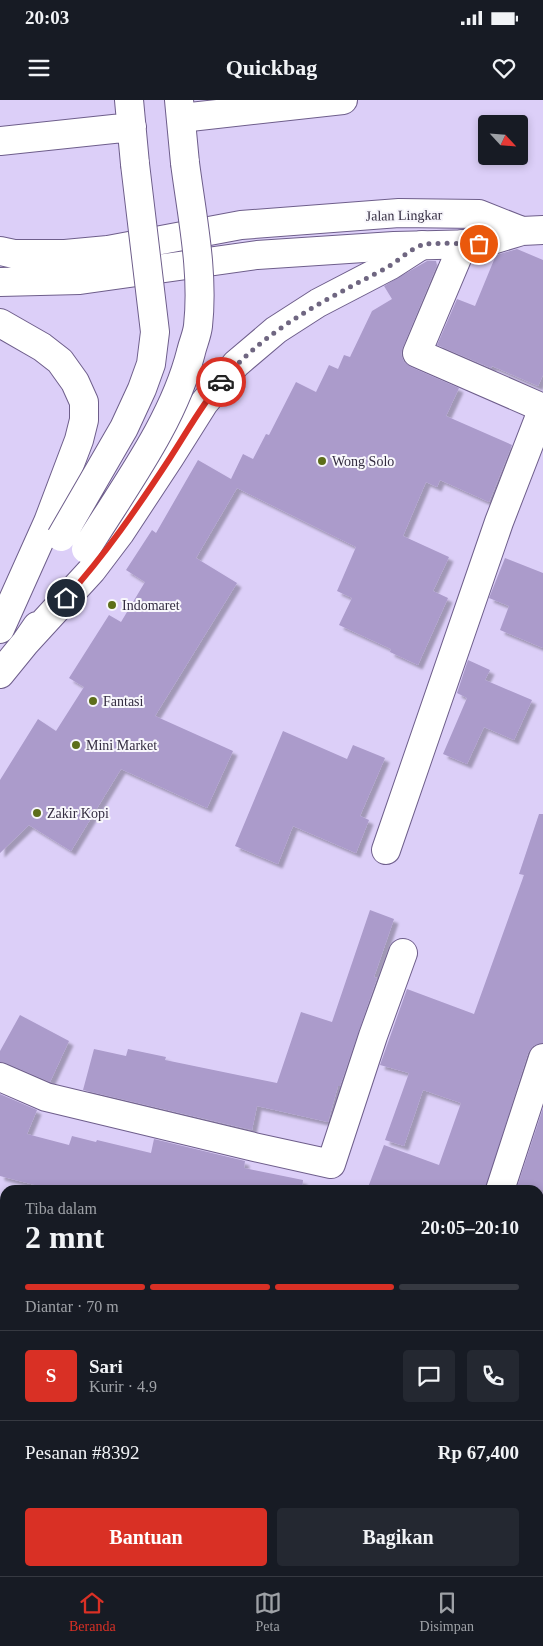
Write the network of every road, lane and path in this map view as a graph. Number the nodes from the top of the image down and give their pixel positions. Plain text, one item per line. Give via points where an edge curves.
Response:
1 (129, 100) edge
2 (343, 100) edge
3 (180, 109) edge
4 (132, 127) junction
5 (0, 141) edge
6 (533, 230) edge
7 (463, 244) junction
8 (422, 245) junction
9 (0, 251) edge
10 (0, 282) edge
11 (0, 323) edge
12 (0, 630) edge
13 (26, 642) junction
14 (0, 674) edge
15 (386, 850) dead end
16 (403, 953) dead end
17 (543, 1058) edge
18 (0, 1077) edge
19 (502, 1185) edge

1 - 4 street
2 - 3 street
3 - 13 street, bridge via 199,268 198,328 189,362 176,398 155,438
4 - 5 street
4 - 12 street, bridge via 155,332 151,364 124,428 61,538
6 - 7 street, Jalan Lingkar via 479,244
6 - 9 street, Jalan Lingkar via 478,214 399,213 241,225 108,250 65,254
7 - 8 street, Jalan Lingkar
7 - 15 street via 417,353 542,408 498,522
8 - 10 street, Jalan Lingkar via 257,255 80,280
8 - 13 street via 276,330 236,364 204,402 109,548
11 - 12 street via 60,361 84,402 84,420 48,522
13 - 14 street
16 - 18 street via 331,1164 46,1097
17 - 19 street

